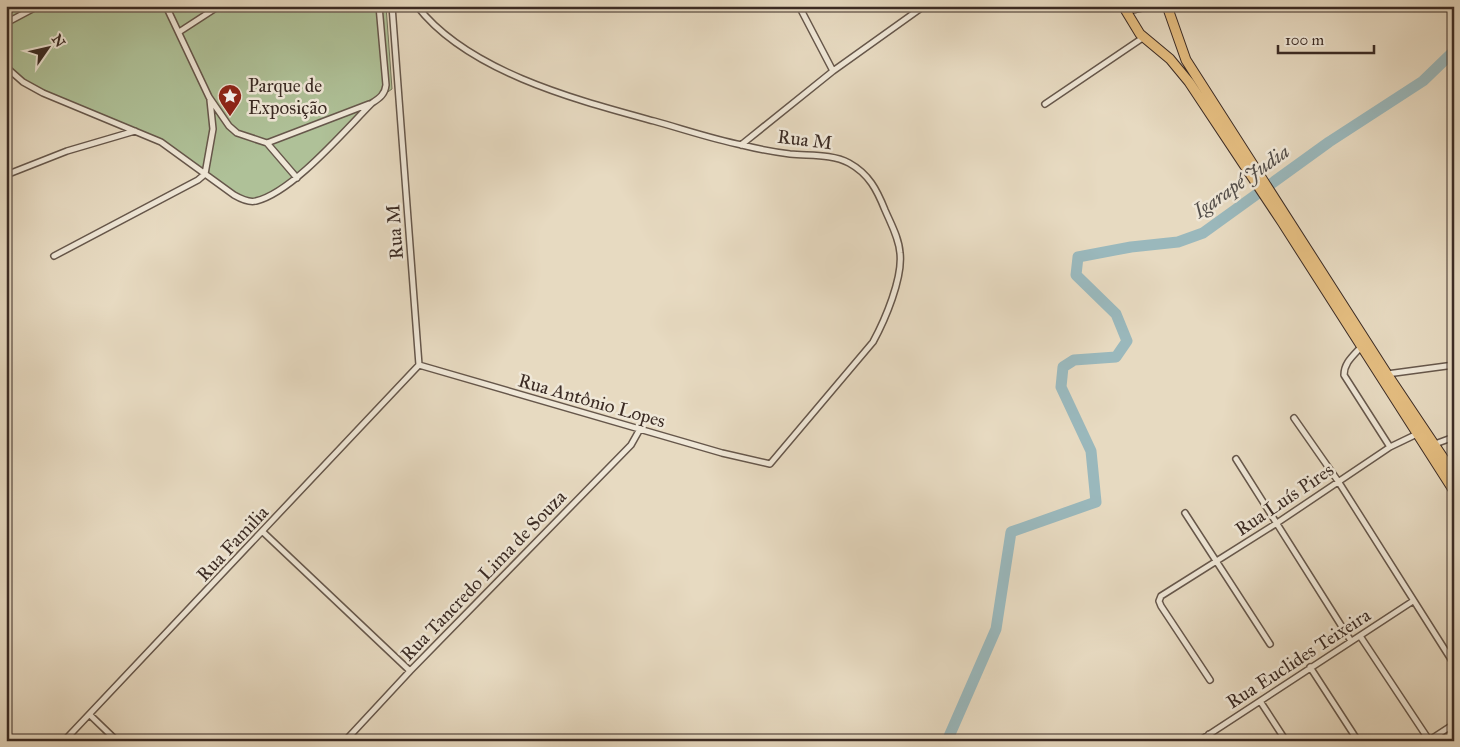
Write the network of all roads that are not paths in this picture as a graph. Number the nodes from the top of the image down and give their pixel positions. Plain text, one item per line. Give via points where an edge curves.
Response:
1 (38, 6) edge
2 (166, 6) edge
3 (379, 6) edge
4 (392, 6) edge
5 (417, 6) edge
6 (791, 6) edge
7 (924, 6) edge
8 (1125, 6) edge
9 (1144, 6) edge
10 (1167, 6) edge
11 (217, 7) edge
12 (799, 8) edge
13 (6, 23) edge
14 (179, 32) junction
15 (1144, 37) junction
16 (6, 67) edge
17 (833, 71) junction
18 (210, 98) junction
19 (372, 103) junction
20 (1045, 104) dead end
21 (136, 131) junction
22 (1233, 142) junction
23 (267, 143) junction
24 (741, 145) junction
25 (205, 174) junction
26 (6, 175) edge
27 (297, 178) junction
28 (1284, 219) junction
29 (54, 256) dead end
30 (1361, 348) junction
31 (419, 365) junction
32 (1454, 365) edge
33 (1387, 374) junction
34 (1294, 418) dead end
35 (640, 429) junction
36 (1416, 434) junction
37 (1454, 437) edge
38 (1435, 444) junction
39 (1390, 447) junction
40 (1236, 459) dead end
41 (757, 462) joint
42 (1454, 474) edge
43 (1338, 481) junction
44 (1454, 491) edge
45 (1185, 513) dead end
46 (1277, 522) junction
47 (263, 532) junction
48 (1217, 561) junction
49 (1413, 601) junction
50 (1360, 636) junction
51 (1351, 641) junction
52 (1270, 644) dead end
53 (1454, 664) edge
54 (1310, 667) junction
55 (410, 671) junction
56 (1210, 680) dead end
57 (1260, 701) junction
58 (90, 715) junction
59 (1454, 724) edge
60 (1209, 734) junction
61 (1429, 740) edge
62 (64, 741) edge
63 (118, 741) edge
64 (345, 741) edge
65 (1199, 741) edge
66 (1213, 741) edge
67 (1286, 741) edge
68 (1358, 741) edge

1 - 13 street
2 - 14 street
3 - 19 street via 386,84 381,97
4 - 31 street, Rua M
5 - 24 street, Rua M via 434,25 486,64 617,111
6 - 12 street
7 - 17 street
8 - 9 highway
8 - 15 highway
10 - 22 highway via 1186,60
11 - 14 street
12 - 17 street
14 - 18 street
15 - 20 street
15 - 22 highway via 1178,68
16 - 21 street via 43,94
17 - 24 street
18 - 23 street via 237,133
18 - 25 street via 213,129
19 - 23 street
19 - 27 street
21 - 25 street via 160,142
21 - 26 street via 67,151
22 - 28 highway
23 - 27 street
24 - 41 street, Rua M via 841,159 860,170 877,190 900,253 900,269 891,302 873,342 770,464
25 - 27 street via 234,196 248,201 272,194
25 - 29 street
28 - 30 highway
28 - 33 highway
30 - 36 highway
30 - 39 street via 1349,360 1344,375
31 - 35 street, Rua Antônio Lopes
31 - 47 street, Rua Familia
32 - 33 street
33 - 38 highway
34 - 43 street
35 - 41 street, Rua Antônio Lopes
35 - 55 street, Rua Tancredo Lima de Souza via 631,445
36 - 39 street, Rua Luís Pires
36 - 44 highway
37 - 38 street
38 - 42 highway
39 - 43 street, Rua Luís Pires
40 - 46 street
43 - 46 street, Rua Luís Pires
43 - 49 street
45 - 48 street
46 - 48 street, Rua Luís Pires
46 - 51 street
47 - 55 street
47 - 58 street, Rua Familia
48 - 52 street
48 - 56 street, Rua Luís Pires via 1161,596 1160,604
49 - 50 street, Rua Euclides Teixeira
49 - 53 street
50 - 51 street, Rua Euclides Teixeira
50 - 61 street
51 - 54 street, Rua Euclides Teixeira
54 - 57 street, Rua Euclides Teixeira
54 - 68 street
55 - 64 street, Rua Tancredo Lima de Souza
57 - 60 street, Rua Euclides Teixeira
57 - 67 street
58 - 62 street, Rua Familia
58 - 63 street
59 - 61 street
60 - 65 street, Rua Euclides Teixeira
60 - 66 street

